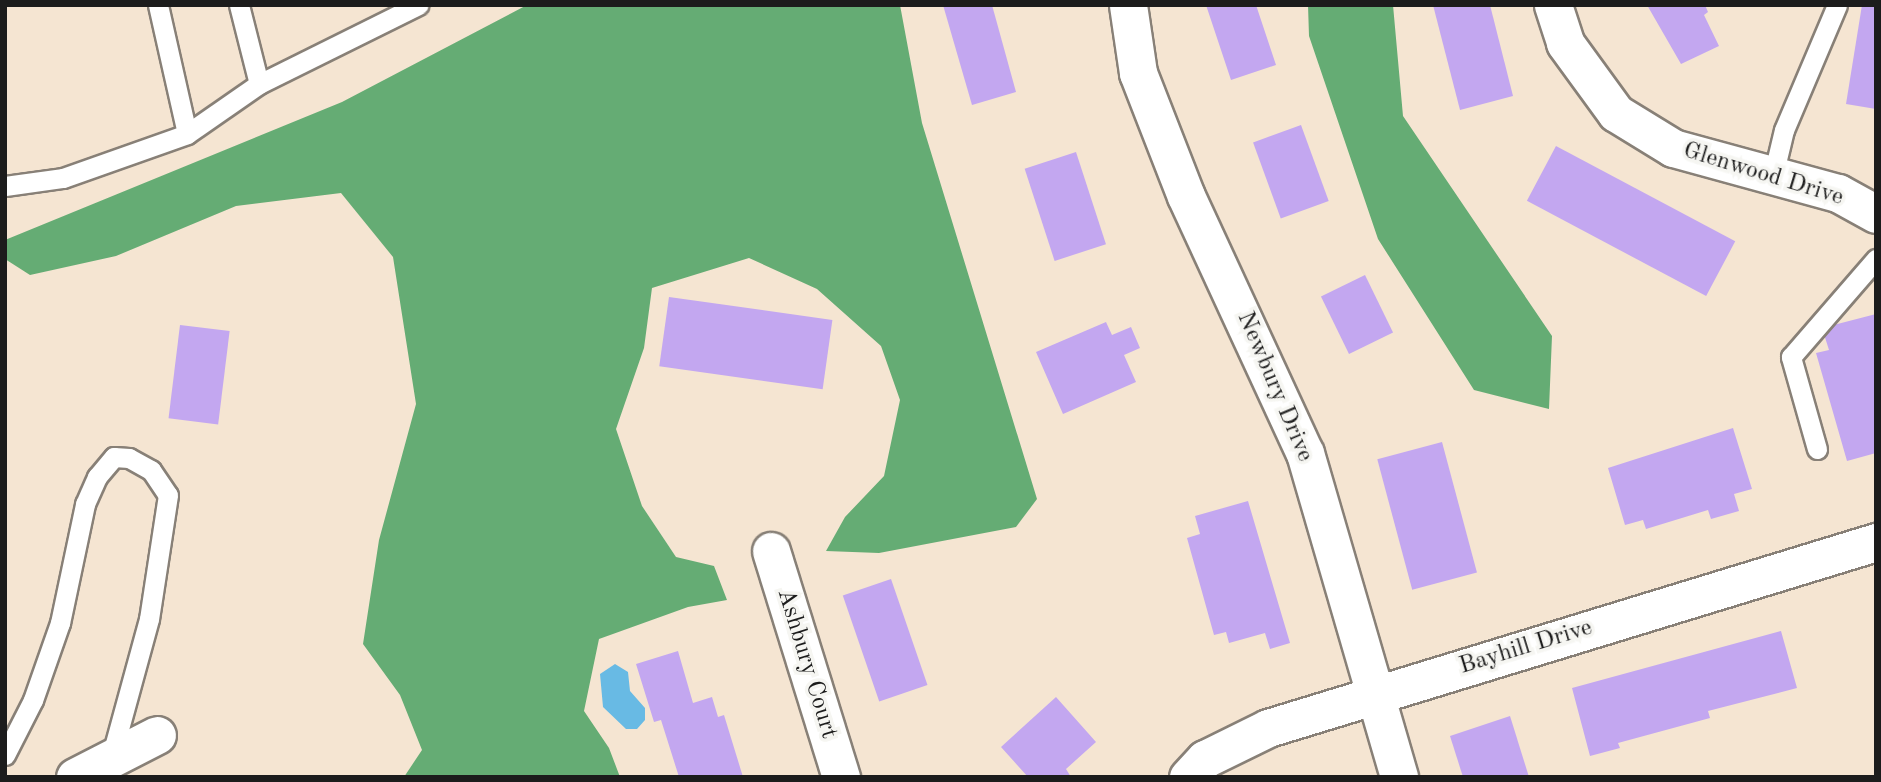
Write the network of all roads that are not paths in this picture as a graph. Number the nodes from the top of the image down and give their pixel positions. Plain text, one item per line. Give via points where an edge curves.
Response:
1 (158, 5) edge
2 (239, 5) edge
3 (418, 5) edge
4 (1128, 5) edge
5 (1553, 5) edge
6 (1837, 5) edge
7 (259, 84) junction
8 (187, 134) junction
9 (1773, 176) junction
10 (5, 186) edge
11 (1876, 214) edge
12 (1876, 259) edge
13 (1817, 449) dead end
14 (1876, 542) edge
15 (771, 551) dead end
16 (1373, 694) junction
17 (157, 735) dead end
18 (5, 755) edge
19 (111, 759) junction
20 (75, 777) edge
21 (841, 777) edge
22 (1188, 777) edge
23 (1399, 777) edge

1 - 8 lane
2 - 7 lane
3 - 7 lane
4 - 16 street, Newbury Drive via 1138,73 1186,196 1305,453
5 - 9 street, Glenwood Drive via 1565,43 1616,113 1673,148
6 - 9 lane via 1784,130
7 - 8 lane
8 - 10 lane via 63,178
9 - 11 street, Glenwood Drive via 1838,193
12 - 13 lane via 1791,357
14 - 16 street, Bayhill Drive
15 - 21 street, Ashbury Court
16 - 22 street, Bayhill Drive via 1268,728 1205,759
16 - 23 street, Newbury Drive
17 - 19 street
18 - 19 lane via 33,700 60,623 85,504 97,477 114,457 129,458 151,470 168,495 149,619
19 - 20 street

